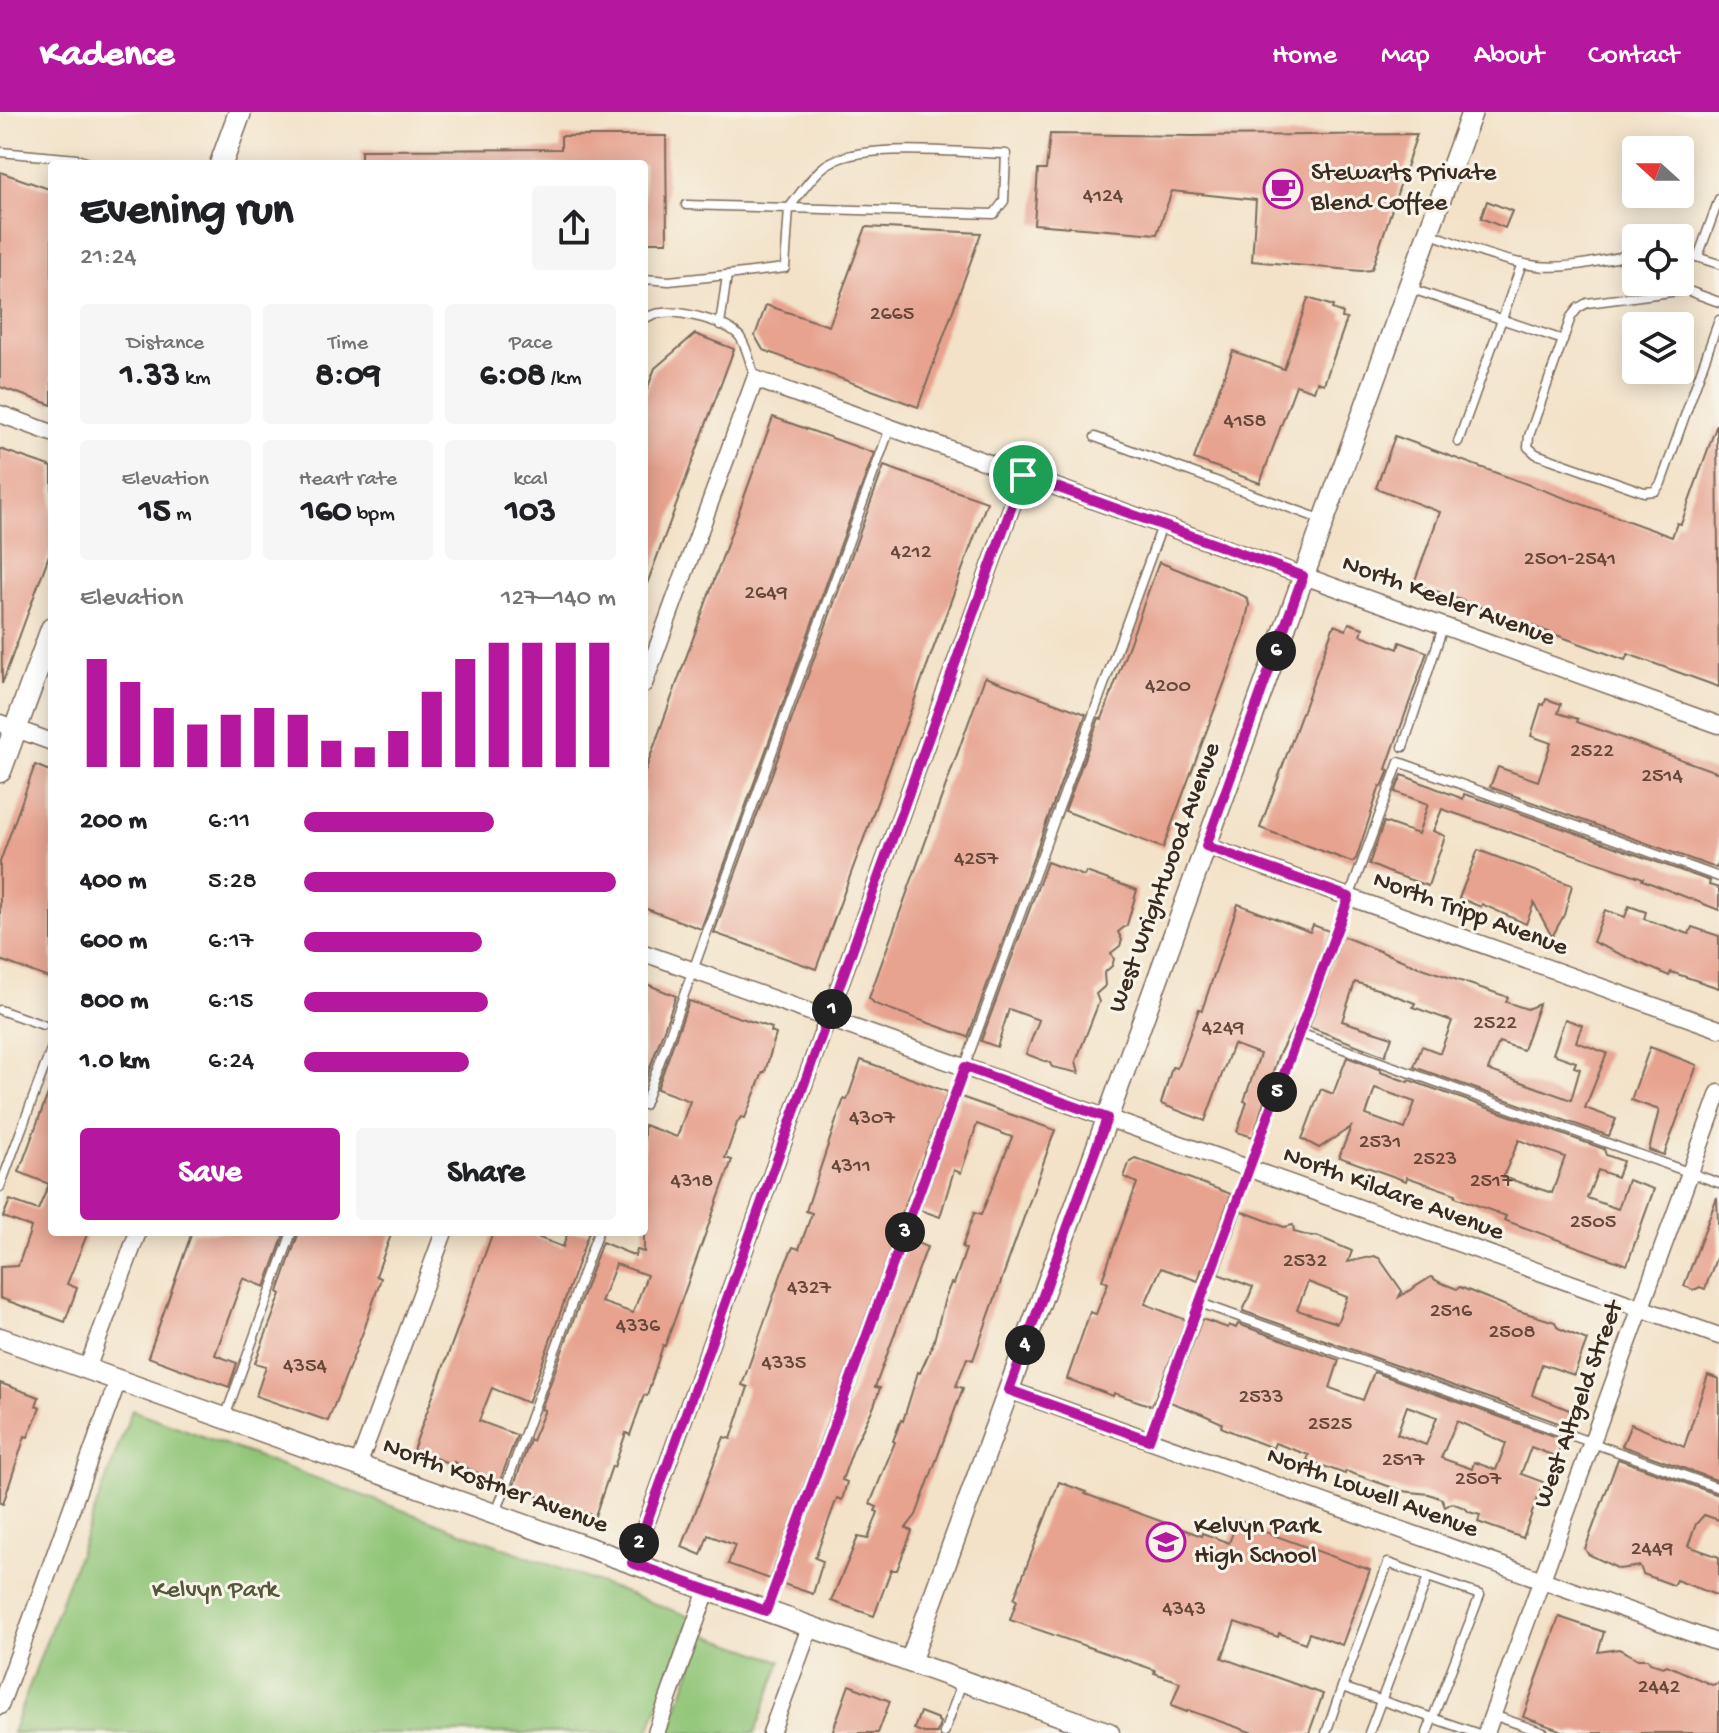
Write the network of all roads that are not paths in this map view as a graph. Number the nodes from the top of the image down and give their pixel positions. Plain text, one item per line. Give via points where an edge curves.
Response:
1 (240, 112) edge
2 (1472, 112) edge
3 (0, 152) edge
4 (80, 160) edge
5 (222, 160) edge
6 (1719, 199) edge
7 (686, 205) dead end
8 (789, 208) junction
9 (1428, 233) junction
10 (1622, 256) edge
11 (1694, 256) edge
12 (1698, 257) junction
13 (1522, 263) junction
14 (1719, 264) edge
15 (727, 275) junction
16 (648, 279) edge
17 (1408, 287) junction
18 (1719, 302) edge
19 (648, 318) edge
20 (1502, 319) junction
21 (1719, 320) edge
22 (720, 325) junction
23 (1563, 340) junction
24 (755, 379) junction
25 (0, 414) edge
26 (890, 428) junction
27 (48, 432) edge
28 (1095, 437) dead end
29 (1458, 442) dead end
30 (1023, 475) junction
31 (1324, 520) junction
32 (1162, 525) junction
33 (1303, 576) junction
34 (1444, 626) junction
35 (48, 638) edge
36 (648, 673) edge
37 (1719, 725) edge
38 (8, 726) edge
39 (48, 741) edge
40 (1403, 747) dead end
41 (0, 771) edge
42 (1206, 846) junction
43 (1719, 877) edge
44 (1349, 897) junction
45 (648, 954) edge
46 (693, 970) junction
47 (0, 1010) edge
48 (828, 1019) junction
49 (43, 1025) dead end
50 (1719, 1029) edge
51 (1299, 1033) junction
52 (48, 1058) edge
53 (965, 1067) junction
54 (1719, 1093) edge
55 (648, 1094) edge
56 (1107, 1118) junction
57 (1249, 1169) junction
58 (1690, 1173) junction
59 (1719, 1183) edge
60 (0, 1187) edge
61 (137, 1236) edge
62 (291, 1236) edge
63 (443, 1236) edge
64 (597, 1236) edge
65 (1200, 1303) junction
66 (1640, 1308) junction
67 (1719, 1336) edge
68 (0, 1338) edge
69 (87, 1369) junction
70 (118, 1380) junction
71 (1009, 1390) junction
72 (225, 1418) junction
73 (1149, 1440) junction
74 (1591, 1442) junction
75 (358, 1466) junction
76 (1719, 1488) edge
77 (495, 1514) junction
78 (632, 1563) junction
79 (1428, 1577) junction
80 (1542, 1580) junction
81 (707, 1590) junction
82 (766, 1611) junction
83 (810, 1627) junction
84 (1719, 1643) edge
85 (910, 1662) junction
86 (963, 1681) junction
87 (1342, 1687) junction
88 (1381, 1700) junction
89 (0, 1706) edge
90 (1493, 1715) junction
91 (1432, 1718) junction
92 (1102, 1732) edge
93 (656, 1733) edge
94 (771, 1733) edge
95 (944, 1733) edge
96 (1326, 1733) edge
97 (1369, 1733) edge
98 (1427, 1733) edge
99 (1476, 1733) edge
100 (1486, 1733) edge
101 (1544, 1733) edge

1 - 5 main road
2 - 9 street, West Wrightwood Avenue
3 - 4 lane
6 - 12 lane
7 - 8 lane
8 - 8 lane via 994,214 1004,201 1006,154 871,151 840,157 824,166
8 - 15 lane via 785,268
9 - 13 lane
9 - 17 street, West Wrightwood Avenue
10 - 13 lane via 1539,267
11 - 12 lane
12 - 14 lane
13 - 20 lane
15 - 16 lane
15 - 22 lane
17 - 20 lane
17 - 31 street, West Wrightwood Avenue
18 - 23 lane via 1686,290 1587,303 1571,317
19 - 22 lane via 663,312 687,314
20 - 23 lane
20 - 29 lane
21 - 23 lane via 1655,491 1644,492 1528,447
22 - 24 lane via 740,337
24 - 26 street, North Keeler Avenue
24 - 36 street
25 - 27 street
26 - 30 street, North Keeler Avenue
26 - 46 lane
28 - 31 lane
30 - 32 street, North Keeler Avenue
30 - 48 street
31 - 33 street, West Wrightwood Avenue
32 - 33 street, North Keeler Avenue
32 - 53 lane
33 - 34 street, North Keeler Avenue
33 - 42 street, West Wrightwood Avenue
34 - 37 street, North Keeler Avenue
34 - 40 lane
35 - 38 main road
38 - 39 street
38 - 41 main road
42 - 44 street, North Tripp Avenue
42 - 56 street, West Wrightwood Avenue
43 - 44 lane via 1399,762
44 - 50 street, North Tripp Avenue
44 - 51 lane
45 - 46 street, North Kildare Avenue
46 - 48 street, North Kildare Avenue
46 - 55 lane
47 - 49 lane
48 - 53 street, North Kildare Avenue
48 - 78 street
51 - 57 lane
51 - 58 lane
52 - 60 lane
53 - 56 street, North Kildare Avenue
53 - 82 lane
54 - 58 street, West Altgeld Street
56 - 57 street, North Kildare Avenue
56 - 71 street, West Wrightwood Avenue
57 - 65 lane
57 - 66 street, North Kildare Avenue
58 - 59 lane
58 - 66 street, West Altgeld Street
61 - 69 street
62 - 72 lane
63 - 75 street
64 - 77 lane
65 - 73 lane
65 - 74 lane
66 - 67 street, North Kildare Avenue
66 - 74 street, West Altgeld Street
68 - 69 street, North Kostner Avenue
69 - 70 street, North Kostner Avenue
70 - 72 street, North Kostner Avenue
70 - 89 street
71 - 73 street, North Lowell Avenue
71 - 85 street, West Wrightwood Avenue
72 - 75 street, North Kostner Avenue
73 - 80 street, North Lowell Avenue
74 - 76 lane
74 - 80 street, West Altgeld Street
75 - 77 street, North Kostner Avenue
77 - 78 street, North Kostner Avenue
78 - 81 street, North Kostner Avenue
79 - 87 lane via 1388,1563
79 - 88 lane
79 - 91 lane via 1480,1595
80 - 84 street, North Lowell Avenue
80 - 90 street, West Altgeld Street
81 - 82 street, North Kostner Avenue
81 - 93 street
82 - 83 street, North Kostner Avenue
83 - 85 street, North Kostner Avenue
83 - 94 street
85 - 86 street, North Kostner Avenue
86 - 92 street, North Kostner Avenue
86 - 95 lane
87 - 88 lane
87 - 96 lane
88 - 91 lane
88 - 97 lane
90 - 100 street, West Altgeld Street
90 - 101 lane
91 - 98 lane
91 - 99 lane

